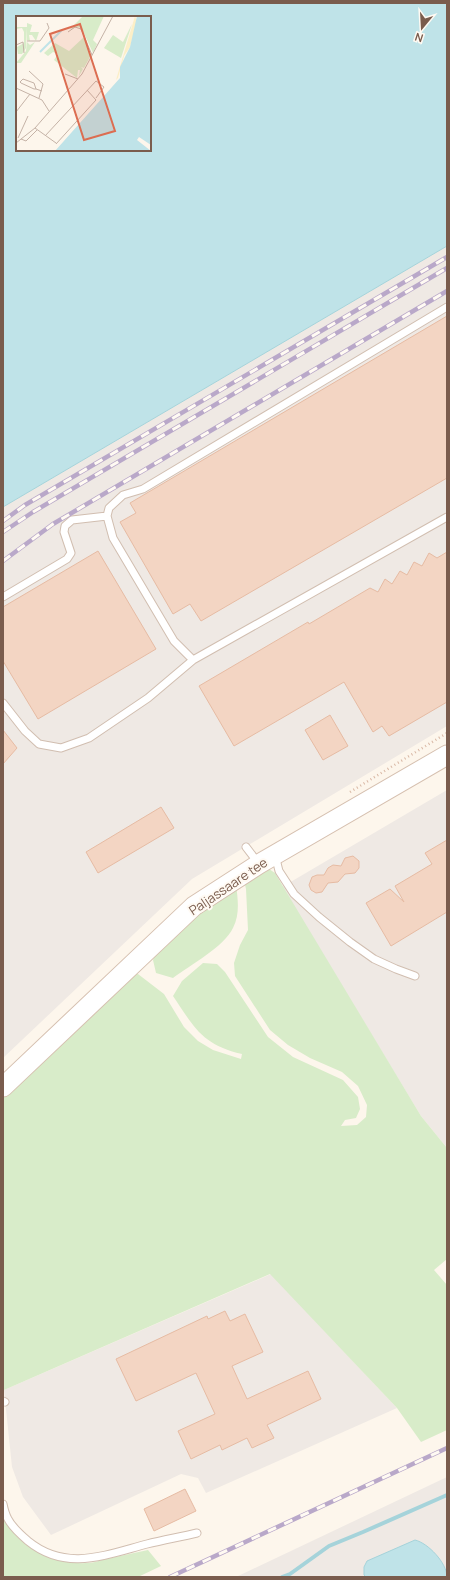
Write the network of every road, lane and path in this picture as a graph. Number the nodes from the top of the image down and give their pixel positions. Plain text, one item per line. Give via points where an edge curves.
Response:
1 (447, 308) edge
2 (107, 516) junction
3 (447, 517) edge
4 (3, 597) edge
5 (193, 660) junction
6 (3, 703) edge
7 (447, 755) edge
8 (246, 847) dead end
9 (275, 855) junction
10 (259, 864) junction
11 (415, 976) dead end
12 (3, 1087) edge
13 (3, 1504) edge
14 (197, 1533) dead end

1 - 2 lane via 142,489 123,495 109,508
2 - 4 lane via 72,520 65,526 64,532 72,553 67,559
2 - 5 lane via 113,538 174,641
3 - 5 lane
5 - 6 lane via 148,698 89,738 61,748 39,744
7 - 9 street, Paljassaare tee
8 - 10 lane
9 - 10 street, Paljassaare tee
9 - 11 lane via 279,871 294,894 319,917 374,959
10 - 12 street, Paljassaare tee via 194,906
13 - 14 lane via 8,1519 23,1536 38,1548 59,1557 79,1559 106,1556

